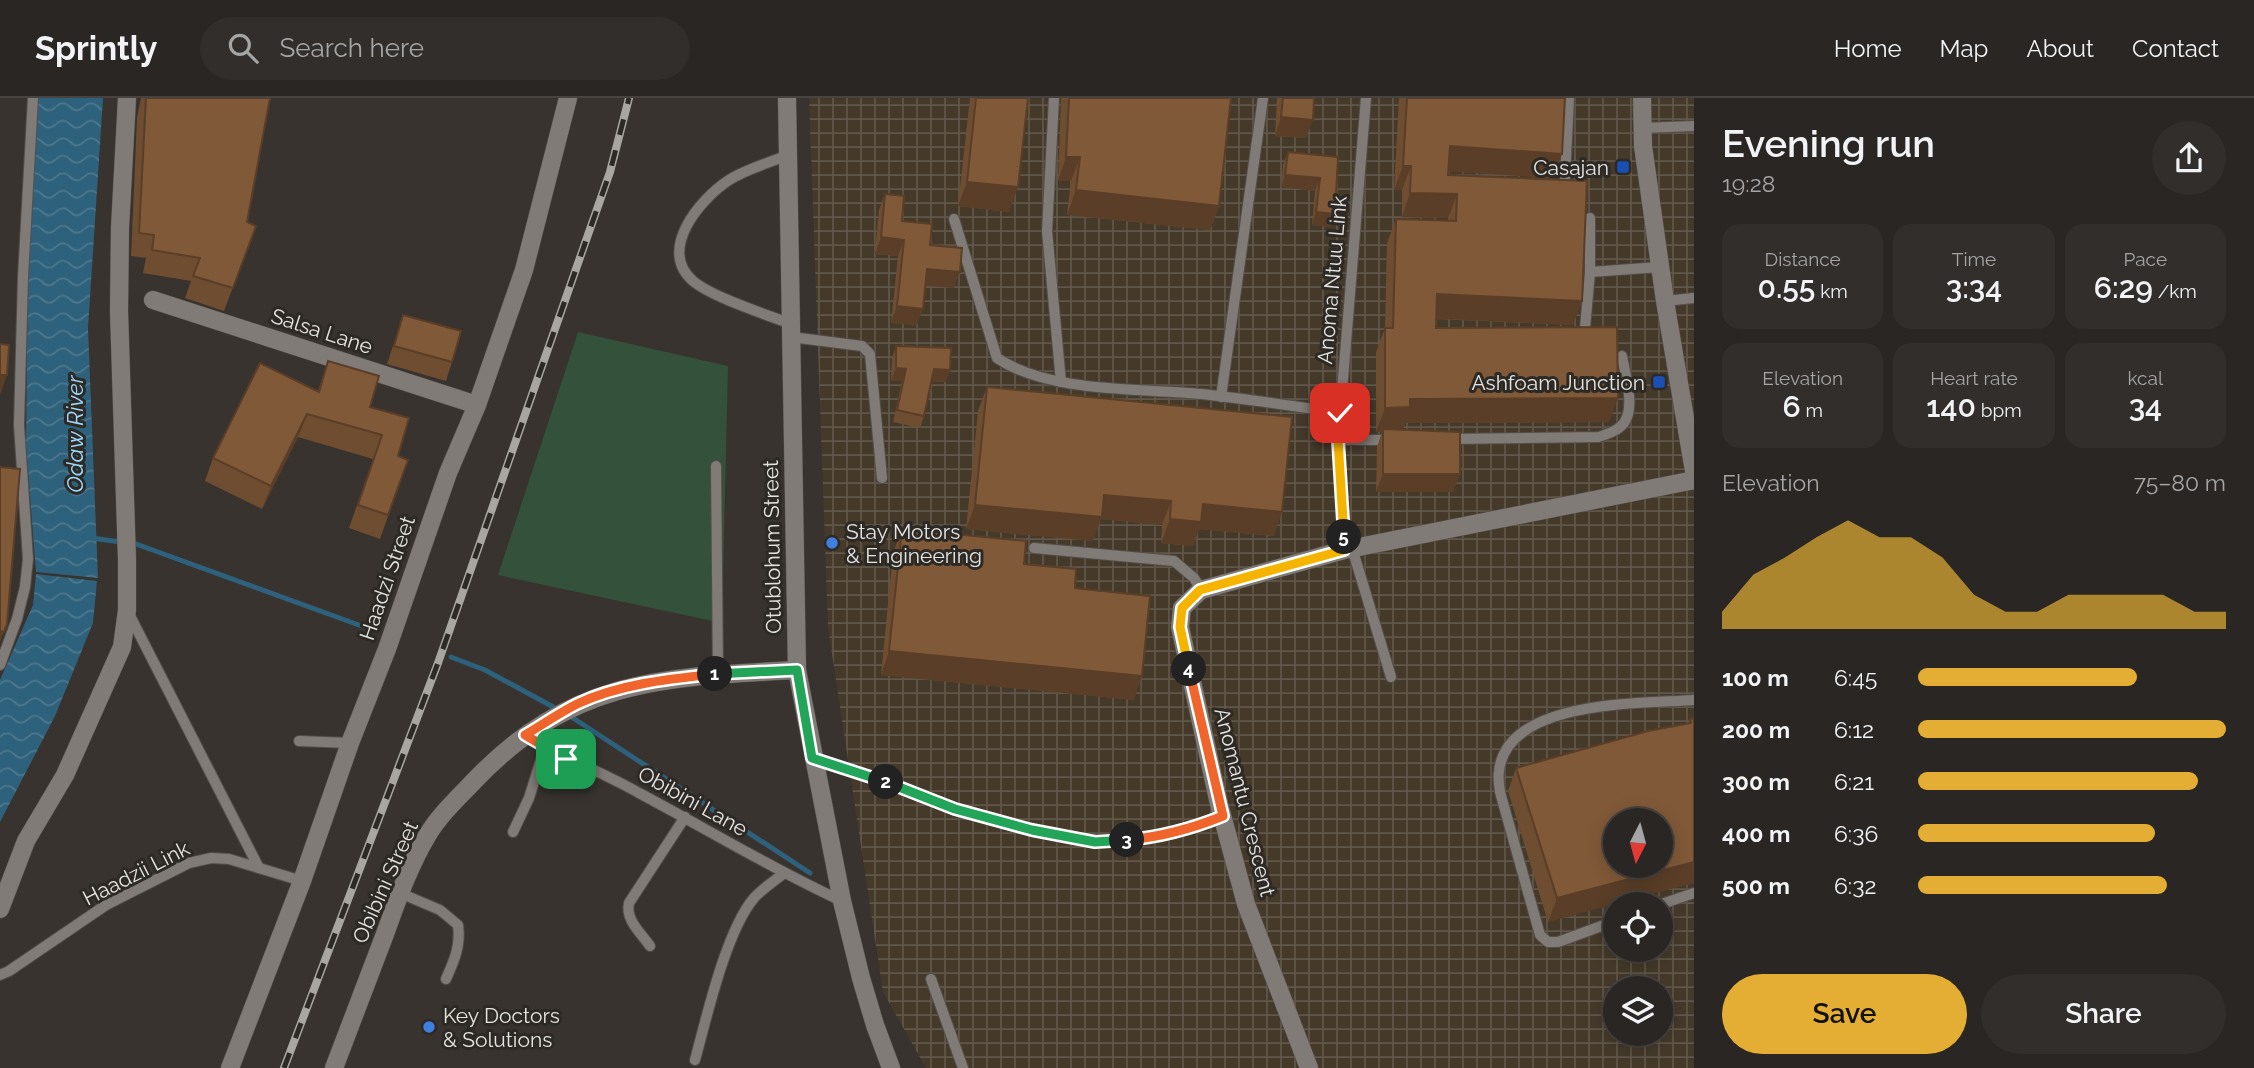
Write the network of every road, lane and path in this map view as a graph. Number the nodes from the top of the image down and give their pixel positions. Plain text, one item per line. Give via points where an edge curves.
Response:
1 (33, 98) edge
2 (127, 98) edge
3 (568, 98) edge
4 (787, 98) edge
5 (1054, 98) edge
6 (1263, 98) edge
7 (1366, 98) edge
8 (1569, 98) edge
9 (1642, 98) edge
10 (1694, 126) edge
11 (1643, 128) junction
12 (788, 155) junction
13 (1565, 177) edge
14 (1590, 218) dead end
15 (954, 219) dead end
16 (1660, 267) junction
17 (1590, 272) junction
18 (1694, 298) edge
19 (153, 300) dead end
20 (1665, 301) junction
21 (1585, 328) edge
22 (791, 330) junction
23 (1622, 356) dead end
24 (1061, 382) junction
25 (1222, 397) junction
26 (477, 405) junction
27 (1340, 413) junction
28 (1407, 439) edge
29 (1434, 439) edge
30 (1338, 440) junction
31 (716, 466) dead end
32 (1694, 471) edge
33 (882, 478) dead end
34 (1694, 480) edge
35 (1034, 548) dead end
36 (1348, 549) junction
37 (1200, 590) junction
38 (127, 610) junction
39 (0, 665) edge
40 (797, 670) junction
41 (718, 674) junction
42 (1391, 677) dead end
43 (1694, 700) edge
44 (525, 735) junction
45 (299, 741) dead end
46 (350, 743) junction
47 (545, 747) junction
48 (812, 758) junction
49 (1223, 816) junction
50 (685, 817) junction
51 (513, 832) dead end
52 (259, 868) junction
53 (783, 874) junction
54 (302, 881) junction
55 (400, 893) junction
56 (1694, 893) edge
57 (1673, 900) edge
58 (842, 901) junction
59 (0, 909) edge
60 (1603, 925) edge
61 (650, 946) dead end
62 (0, 975) edge
63 (446, 979) dead end
64 (931, 979) dead end
65 (695, 1060) dead end
66 (1305, 1067) edge
67 (230, 1068) edge
68 (334, 1068) edge
69 (891, 1068) edge
70 (963, 1068) edge

1 - 39 lane via 19,425 28,559 18,619
2 - 38 street via 119,311
3 - 26 street, Haadzi Street via 524,270
4 - 12 street, Otublohum Street
5 - 24 lane via 1046,231
6 - 25 lane
7 - 27 lane, Anoma Ntuu Link
8 - 13 lane
9 - 11 street
10 - 11 lane
11 - 16 street
12 - 22 street, Otublohum Street
12 - 22 lane via 730,179 711,195 682,234 678,255 685,273 703,288
14 - 17 lane
15 - 24 lane via 997,358 1013,369
16 - 17 lane
16 - 20 street
17 - 21 lane
18 - 20 lane
19 - 26 street, Salsa Lane
20 - 32 street
22 - 33 lane via 862,346 870,354
22 - 40 street, Otublohum Street
23 - 29 lane via 1627,420 1600,437
24 - 25 lane
25 - 27 lane
26 - 46 street, Haadzi Street
27 - 30 lane, Anoma Ntuu Link
28 - 30 lane
30 - 36 lane, Anoma Ntuu Link
31 - 41 lane
34 - 36 street
35 - 37 lane via 1174,561 1194,578
36 - 37 street
36 - 42 lane, Anoma Ntuu Link
37 - 49 street, Anomantu Crescent via 1182,608 1180,627
38 - 52 lane
38 - 59 street via 122,647 65,775 26,841
40 - 41 street, Obibini Street
40 - 48 street, Otublohum Street
41 - 44 street, Obibini Street via 661,680 601,694
43 - 60 lane via 1568,711 1523,731 1506,750 1499,769 1500,792 1541,935 1548,942 1558,942
44 - 47 lane, Obibini Lane
44 - 55 street, Obibini Street via 484,771 427,835
45 - 46 lane
46 - 54 street, Haadzi Street
47 - 50 lane, Obibini Lane
47 - 51 lane
48 - 49 lane via 955,809 1095,842 1165,835
48 - 58 street, Otublohum Street
49 - 66 street, Anomantu Crescent via 1246,904
50 - 53 lane, Obibini Lane
50 - 61 lane via 629,903 629,917
52 - 54 lane, Haadzii Link
52 - 62 lane, Haadzii Link via 229,859 190,863 107,905
53 - 58 lane, Obibini Lane
53 - 65 lane via 755,897 739,924
54 - 67 street, Haadzi Street
55 - 63 lane via 440,910 458,925 458,950
55 - 68 street, Obibini Street
56 - 57 lane
58 - 69 street, Otublohum Street via 864,990
64 - 70 lane

